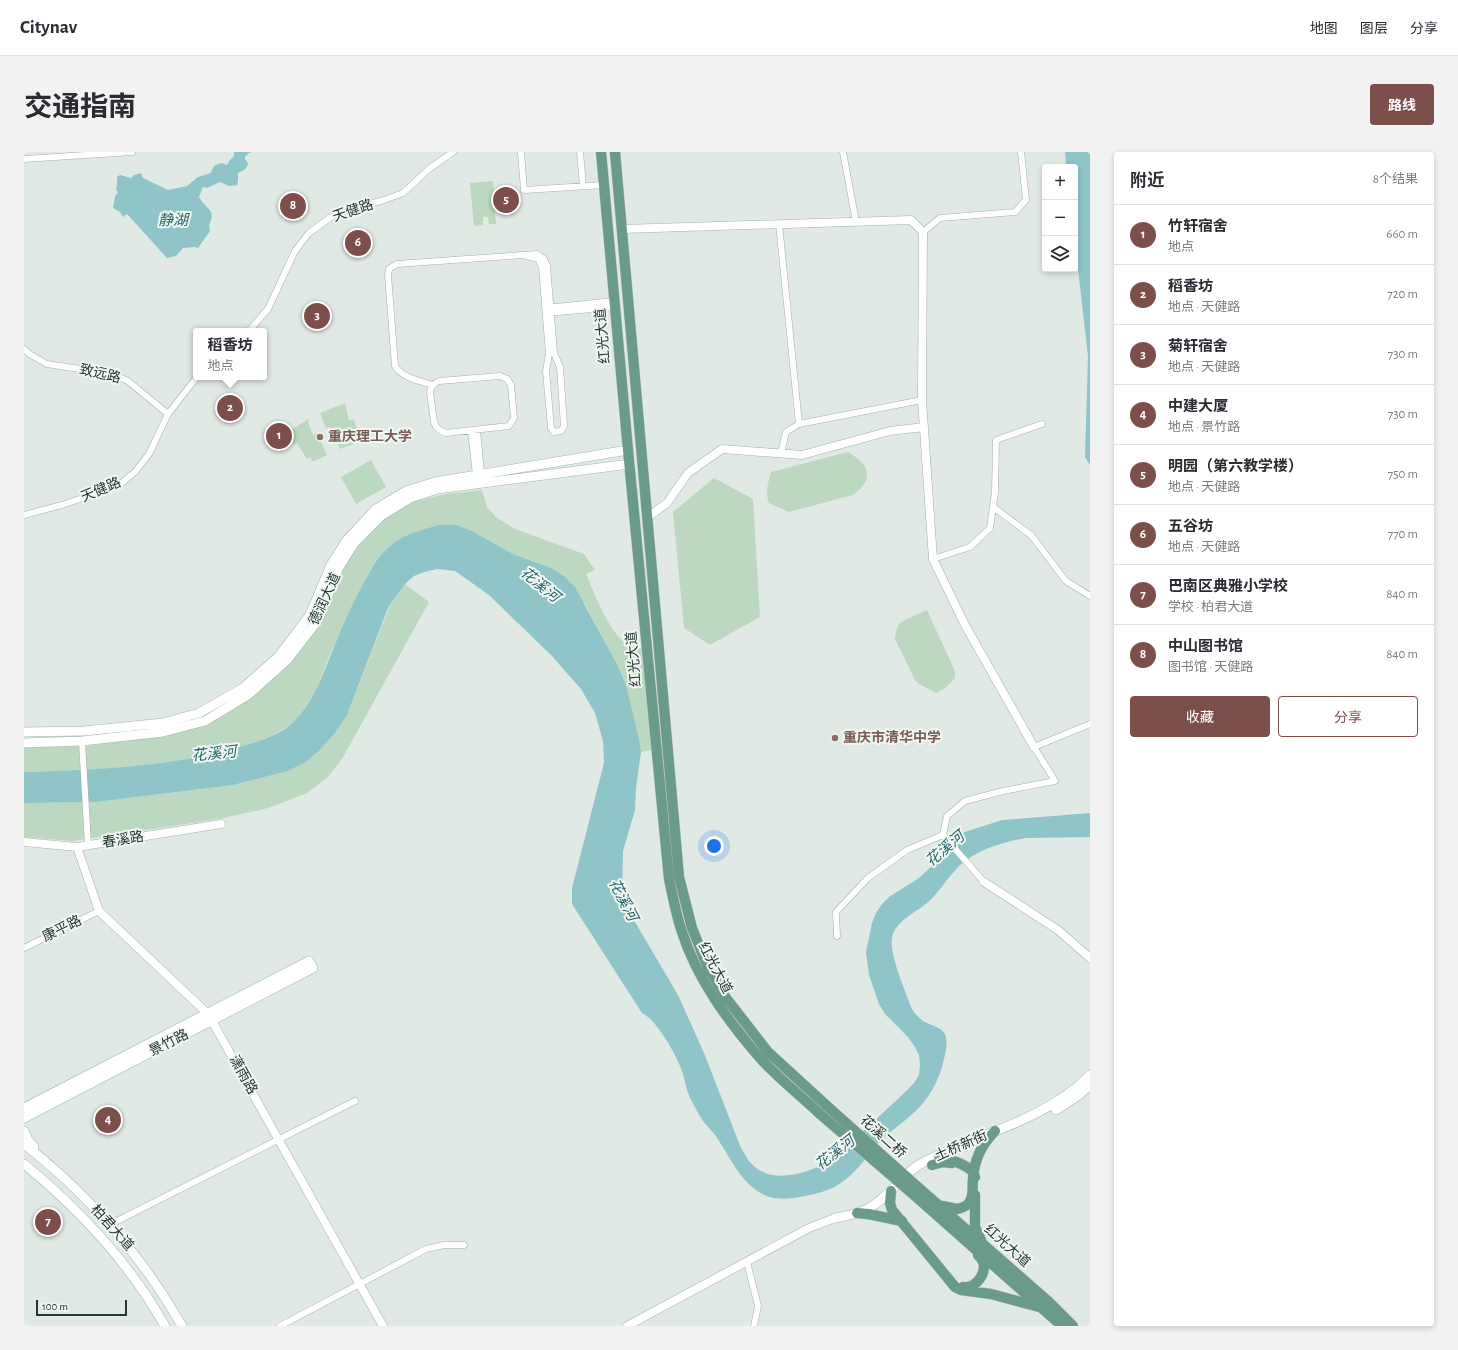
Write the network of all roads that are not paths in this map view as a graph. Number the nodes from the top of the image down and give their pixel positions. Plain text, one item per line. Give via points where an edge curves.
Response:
1 (132, 152) edge
2 (454, 152) edge
3 (521, 152) edge
4 (580, 152) edge
5 (601, 152) edge
6 (615, 152) edge
7 (843, 152) edge
8 (1021, 152) edge
9 (24, 159) edge
10 (604, 185) junction
11 (583, 186) junction
12 (856, 222) junction
13 (780, 224) junction
14 (623, 229) junction
15 (923, 232) junction
16 (615, 304) junction
17 (548, 310) junction
18 (252, 328) edge
19 (24, 349) edge
20 (195, 380) edge
21 (433, 385) junction
22 (922, 400) junction
23 (168, 414) junction
24 (799, 424) junction
25 (1042, 424) dead end
26 (924, 427) junction
27 (474, 430) junction
28 (628, 450) junction
29 (780, 454) junction
30 (630, 464) junction
31 (478, 474) junction
32 (993, 507) junction
33 (24, 515) edge
34 (648, 517) junction
35 (933, 559) junction
36 (1090, 596) edge
37 (1090, 724) edge
38 (24, 732) edge
39 (82, 741) junction
40 (24, 743) edge
41 (1034, 746) junction
42 (221, 824) dead end
43 (943, 835) junction
44 (24, 842) edge
45 (88, 845) junction
46 (77, 847) junction
47 (984, 882) joint
48 (100, 911) junction
49 (837, 936) dead end
50 (24, 948) edge
51 (1090, 958) edge
52 (311, 964) dead end
53 (210, 1017) junction
54 (1090, 1075) edge
55 (1090, 1085) edge
56 (355, 1101) dead end
57 (824, 1110) junction
58 (26, 1114) edge
59 (24, 1126) edge
60 (24, 1131) edge
61 (991, 1137) junction
62 (279, 1140) junction
63 (24, 1144) edge
64 (942, 1157) junction
65 (24, 1164) edge
66 (48, 1164) junction
67 (932, 1164) junction
68 (974, 1179) junction
69 (917, 1192) junction
70 (893, 1194) junction
71 (938, 1204) junction
72 (868, 1214) junction
73 (857, 1215) junction
74 (835, 1218) joint
75 (901, 1221) junction
76 (111, 1224) junction
77 (913, 1231) junction
78 (982, 1243) junction
79 (464, 1245) dead end
80 (971, 1245) junction
81 (747, 1262) junction
82 (360, 1284) junction
83 (1043, 1308) junction
84 (163, 1322) edge
85 (181, 1323) edge
86 (1071, 1325) edge
87 (280, 1326) edge
88 (383, 1326) edge
89 (627, 1326) edge
90 (754, 1326) edge

1 - 9 street
2 - 18 street, 天健路 via 430,168 403,193 350,209 331,217 309,232 295,251 268,309
3 - 11 street via 524,190
4 - 11 street
5 - 10 main road, 红光大道
6 - 14 main road, 红光大道
7 - 12 street
8 - 15 street via 1026,200 1015,212 940,218
10 - 11 street
10 - 16 main road, 红光大道
12 - 13 street
12 - 15 street via 911,220
13 - 14 street
13 - 24 street
14 - 34 main road, 红光大道
15 - 22 street
16 - 17 street
16 - 28 main road, 红光大道
17 - 17 street via 549,354 546,371 551,428 555,432 561,432 564,426 560,367 554,354
17 - 21 street via 547,266 544,259 537,254 397,264 390,269 388,275 395,366 400,373
19 - 23 street, 致远路 via 47,364 112,374 128,381
20 - 23 street, 天健路
21 - 27 street via 430,392 435,426 446,433
21 - 27 street via 439,381 500,376 507,379 511,386 514,418 512,423 506,427
22 - 24 street
22 - 26 street
23 - 33 street, 天健路 via 149,454 135,472 118,486
24 - 29 street via 786,432
25 - 32 street via 996,440
26 - 29 street via 890,431 802,455
26 - 35 street
27 - 31 street
28 - 30 main road, 红光大道
28 - 31 main road, 德润大道
29 - 34 street via 722,448 688,473 667,503
30 - 39 main road, 德润大道 via 437,489 410,498 381,516 354,543 338,569 318,620 287,660 248,695 205,721 163,732
30 - 57 main road, 红光大道 via 669,875 682,932 698,970 717,1003 737,1030 761,1059
31 - 38 main road, 德润大道 via 435,482 406,491 376,509 347,540 331,565 310,615 279,656 243,688 199,713 163,723 84,731
32 - 35 street via 990,528 970,547
32 - 36 street via 1031,536 1066,581
34 - 57 main road, 红光大道 via 679,877 692,928 708,968 726,998 768,1052
35 - 41 street via 965,625
37 - 41 street
39 - 40 main road, 德润大道
39 - 45 street
41 - 43 street via 1055,781 965,801 947,816
42 - 45 street, 春溪路
43 - 47 street
43 - 49 street via 907,850 868,878 836,912
44 - 46 street, 春溪路
45 - 46 street, 春溪路
46 - 48 street, 潇雨路
47 - 51 street via 1058,930
48 - 50 street, 康平路
48 - 53 street, 潇雨路
52 - 53 main road, 景竹路
53 - 58 main road, 景竹路
53 - 62 street, 潇雨路
54 - 61 main road, 土桥新街 via 1052,1105
55 - 61 main road, 土桥新街 via 1079,1095 1042,1118
56 - 62 street
57 - 69 main road, 花溪二桥, bridge
58 - 59 main road
60 - 66 main road via 28,1140
61 - 64 main road, 土桥新街
61 - 64 main road, 土桥新街
61 - 68 main road via 978,1154
62 - 76 street
62 - 82 street, 潇雨路
63 - 66 main road, 柏君大道
64 - 67 main road, 土桥新街
64 - 68 main road via 969,1168
64 - 70 main road, 土桥新街 via 918,1166
65 - 84 main road, 柏君大道 via 58,1193 99,1235 137,1283
66 - 76 main road, 柏君大道
67 - 68 main road via 954,1164 966,1170
67 - 70 main road, 土桥新街 via 915,1174
68 - 71 main road via 972,1196 967,1205 954,1209
68 - 78 main road via 974,1220
69 - 71 main road, 红光大道
69 - 80 main road, 红光大道
70 - 72 main road, 土桥新街 via 879,1208
70 - 73 main road, 土桥新街
70 - 75 main road via 891,1207
70 - 77 main road via 894,1204
71 - 78 main road, 红光大道
72 - 73 main road
72 - 75 main road
73 - 74 main road, 土桥新街
73 - 77 main road via 897,1224
74 - 81 street, 土桥新街 via 809,1228
75 - 77 main road
76 - 85 main road, 柏君大道 via 149,1272
77 - 80 main road via 956,1281 965,1287 974,1285 984,1269 982,1259
77 - 83 main road via 955,1287
78 - 86 main road, 红光大道 via 1049,1302
79 - 82 street via 444,1244 426,1249
80 - 83 main road, 红光大道
81 - 89 street, 土桥新街
81 - 90 street via 758,1306
82 - 87 street
82 - 88 street, 潇雨路
83 - 86 main road, 红光大道
84 - 85 main road via 161,1311 165,1308

